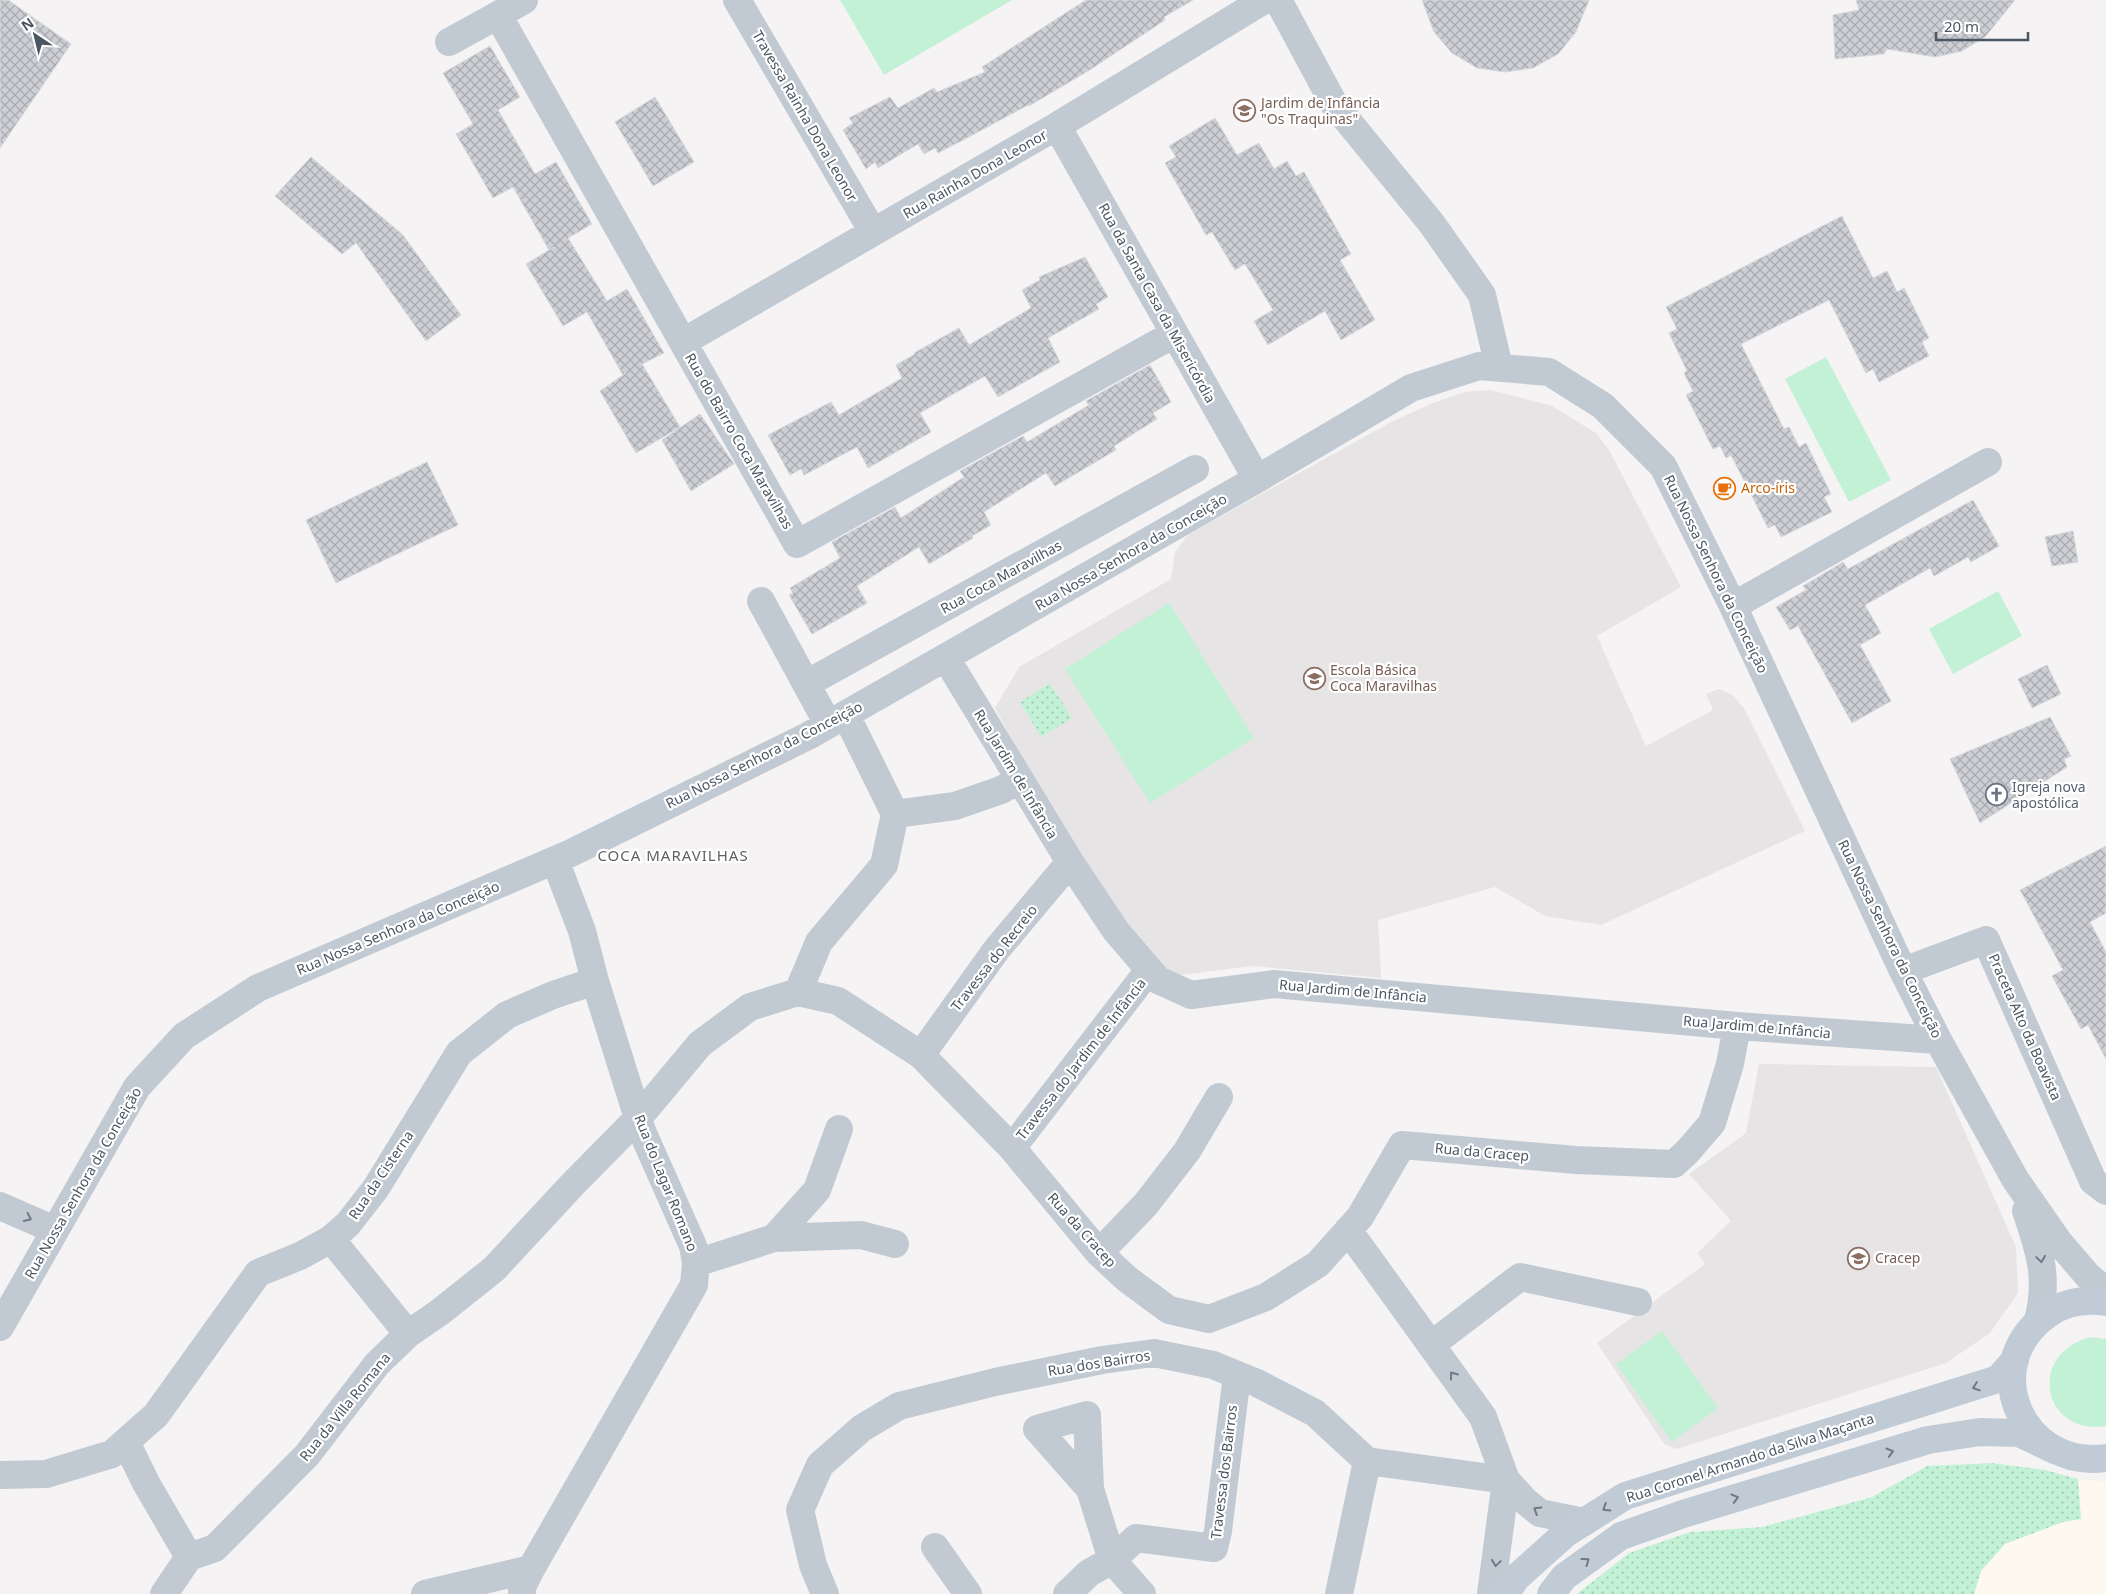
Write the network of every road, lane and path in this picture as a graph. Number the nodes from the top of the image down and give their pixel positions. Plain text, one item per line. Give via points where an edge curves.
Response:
1 (524, 0) edge
2 (737, 0) edge
3 (1264, 0) edge
4 (1278, 0) edge
5 (498, 14) junction
6 (449, 42) dead end
7 (1057, 126) junction
8 (873, 232) junction
9 (1174, 334) junction
10 (682, 342) junction
11 (1499, 367) junction
12 (1988, 462) dead end
13 (1195, 470) dead end
14 (1257, 479) junction
15 (1089, 529) junction
16 (1110, 564) junction
17 (762, 601) dead end
18 (1732, 606) junction
19 (946, 658) junction
20 (806, 684) junction
21 (837, 719) junction
22 (1020, 780) junction
23 (895, 814) junction
24 (555, 860) junction
25 (1070, 862) junction
26 (1149, 970) junction
27 (1903, 971) junction
28 (595, 982) junction
29 (798, 992) junction
30 (1737, 1026) junction
31 (1938, 1040) junction
32 (920, 1055) junction
33 (1219, 1097) dead end
34 (638, 1117) junction
35 (839, 1129) dead end
36 (1012, 1148) junction
37 (2015, 1179) junction
38 (2106, 1191) edge
39 (0, 1206) edge
40 (55, 1230) junction
41 (1348, 1230) junction
42 (774, 1238) junction
43 (331, 1239) junction
44 (895, 1244) dead end
45 (1099, 1253) junction
46 (696, 1263) junction
47 (2106, 1291) edge
48 (1638, 1302) dead end
49 (2106, 1302) edge
50 (2038, 1322) junction
51 (0, 1327) edge
52 (408, 1334) junction
53 (1431, 1345) junction
54 (2015, 1360) junction
55 (1236, 1375) junction
56 (126, 1442) junction
57 (2057, 1451) junction
58 (2106, 1458) edge
59 (1367, 1461) junction
60 (0, 1475) edge
61 (1506, 1480) junction
62 (1090, 1489) dead end
63 (1584, 1522) junction
64 (935, 1548) dead end
65 (189, 1557) junction
66 (1112, 1560) junction
67 (531, 1568) junction
68 (164, 1594) edge
69 (425, 1594) edge
70 (522, 1594) edge
71 (824, 1594) edge
72 (968, 1594) edge
73 (1067, 1594) edge
74 (1142, 1594) edge
75 (1339, 1594) edge
76 (1491, 1594) edge
77 (1506, 1594) edge
78 (1551, 1594) edge

1 - 5 street
2 - 8 street, Travessa Rainha Dona Leonor
3 - 7 street, Rua Rainha Dona Leonor
4 - 11 street via 1334,104 1432,224 1482,295
5 - 6 street
5 - 10 street, Rua do Bairro Coca Maravilhas
7 - 8 street, Rua Rainha Dona Leonor
7 - 9 street, Rua da Santa Casa da Misericórdia
8 - 10 street, Rua Rainha Dona Leonor
9 - 10 street, Rua do Bairro Coca Maravilhas via 797,544
9 - 14 street, Rua da Santa Casa da Misericórdia
11 - 14 street, Rua Nossa Senhora da Conceição via 1479,366 1411,388
11 - 18 street, Rua Nossa Senhora da Conceição via 1549,372 1603,406 1663,466
12 - 18 street
13 - 15 street, Rua Coca Maravilhas
14 - 16 street, Rua Nossa Senhora da Conceição
15 - 16 street
15 - 20 street, Rua Coca Maravilhas
16 - 19 street, Rua Nossa Senhora da Conceição
17 - 20 street
18 - 27 street, Rua Nossa Senhora da Conceição
19 - 21 street, Rua Nossa Senhora da Conceição
19 - 22 street, Rua Jardim de Infância
20 - 21 street
21 - 23 street
21 - 24 street, Rua Nossa Senhora da Conceição
22 - 23 street via 956,806
22 - 25 street, Rua Jardim de Infância
23 - 29 street via 884,865 819,942
24 - 28 street, Rua do Lagar Romano via 582,931
24 - 40 street, Rua Nossa Senhora da Conceição via 258,988 184,1036 137,1087
25 - 26 street, Rua Jardim de Infância via 1116,931
25 - 32 street, Travessa do Recreio via 998,949
26 - 30 street, Rua Jardim de Infância via 1158,980 1191,995 1274,984
26 - 36 street, Travessa do Jardim de Infância
27 - 31 street, Rua Nossa Senhora da Conceição
27 - 38 street, Praceta Alto da Boavista via 1986,940 2093,1181
28 - 34 street, Rua do Lagar Romano
28 - 43 street, Rua da Cisterna via 553,995 507,1015 459,1053 376,1188 348,1224
29 - 32 street, Rua da Cracep via 838,1001
29 - 34 street, Rua da Villa Romana via 750,1007 700,1044
30 - 31 street, Rua Jardim de Infância
30 - 41 street, Rua da Cracep via 1730,1064 1712,1123 1674,1164 1576,1160 1402,1145 1360,1217
31 - 37 street, Rua Nossa Senhora da Conceição
32 - 36 street, Rua da Cracep
33 - 45 street via 1187,1151 1146,1204
34 - 46 street, Rua do Lagar Romano via 693,1246
34 - 52 street, Rua da Villa Romana via 494,1269
35 - 42 street via 817,1190
36 - 45 street, Rua da Cracep
37 - 47 street via 2058,1241 2088,1276
37 -> 50 street via 2040,1253 2044,1300
39 -> 40 street
40 - 51 street, Rua Nossa Senhora da Conceição
41 - 45 street, Rua da Cracep via 1318,1264 1266,1297 1209,1320 1169,1310
41 - 53 street
42 - 44 street via 861,1235
42 - 46 street
43 - 52 street
43 - 56 street, Rua da Cisterna via 258,1273 156,1415
46 - 67 street, Rua do Lagar Romano via 694,1285
48 - 53 street via 1520,1277
49 - 50 main road, Rua Coronel Armando da Silva Maçanta via 2074,1303 2056,1309
50 - 54 main road, Rua Coronel Armando da Silva Maçanta via 2021,1343
52 - 65 street, Rua da Villa Romana via 378,1364 307,1456 215,1548
61 -> 53 street via 1483,1416
54 - 57 main road, Rua Coronel Armando da Silva Maçanta via 2012,1387 2019,1413 2035,1436
54 -> 63 main road, Rua Coronel Armando da Silva Maçanta via 1998,1379 1626,1496
55 - 59 street, Rua dos Bairros via 1315,1412
55 - 66 street, Travessa dos Bairros via 1214,1548 1136,1538
55 - 71 street, Rua dos Bairros via 1213,1365 1154,1353 995,1382 899,1406 862,1428 820,1465 800,1510 813,1565
56 - 60 street, Rua da Cisterna via 112,1454 46,1474
56 - 65 street
57 - 58 main road, Rua Coronel Armando da Silva Maçanta via 2082,1459
78 -> 57 main road, Rua Coronel Armando da Silva Maçanta via 1564,1577 1621,1536 1928,1440 1980,1432 2018,1433
59 - 61 street
59 - 75 street
63 -> 61 street via 1540,1514
61 -> 76 street
62 - 66 street
63 - 77 main road, Rua Coronel Armando da Silva Maçanta via 1565,1534 1517,1577
64 - 72 street
65 - 68 street
66 - 73 street via 1089,1573
66 - 74 street
67 - 69 street
67 - 70 street, Rua do Lagar Romano

